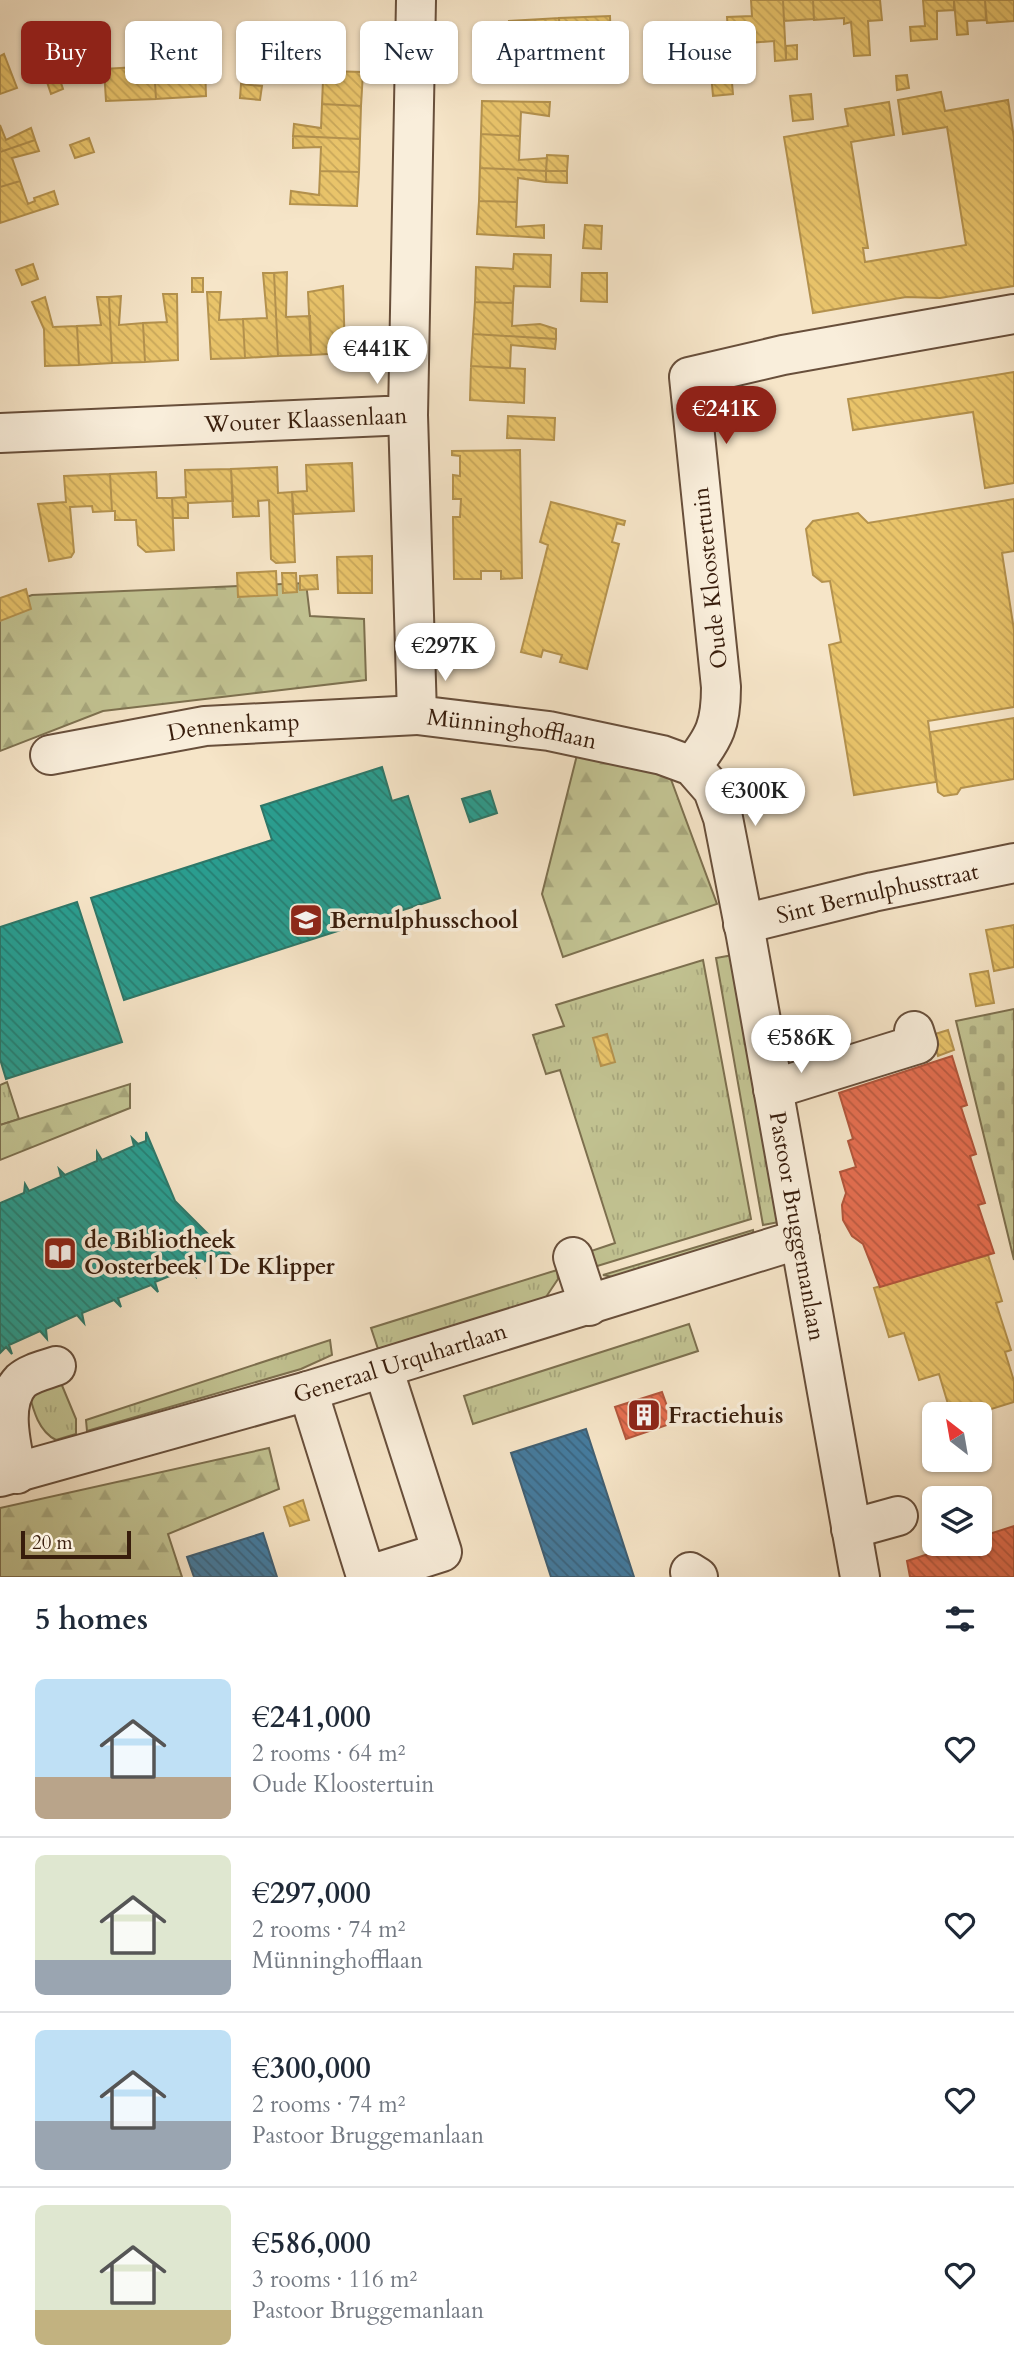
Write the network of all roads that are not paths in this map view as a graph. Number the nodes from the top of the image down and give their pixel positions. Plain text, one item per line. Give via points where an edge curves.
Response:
1 (416, 0) edge
2 (1014, 314) edge
3 (408, 415) junction
4 (1, 429) edge
5 (416, 715) junction
6 (50, 755) dead end
7 (692, 766) junction
8 (1014, 863) edge
9 (743, 924) junction
10 (914, 1031) dead end
11 (773, 1089) junction
12 (800, 1239) junction
13 (573, 1256) dead end
14 (589, 1306) junction
15 (56, 1366) dead end
16 (383, 1368) junction
17 (308, 1391) junction
18 (8, 1476) edge
19 (898, 1516) dead end
20 (851, 1529) junction
21 (860, 1577) edge

1 - 3 street, Wouter Klaassenlaan
2 - 7 street, Oude Kloostertuin via 783,355 690,377 721,687 721,715 713,739
3 - 4 street, Wouter Klaassenlaan
3 - 5 street, Münninghofflaan
5 - 6 street, Dennenkamp via 205,726
5 - 7 street, Münninghofflaan via 549,731 662,755
7 - 9 street, Pastoor Bruggemanlaan via 713,790 723,818
8 - 9 street, Sint Bernulphusstraat via 878,908
9 - 11 street, Pastoor Bruggemanlaan
10 - 11 street via 918,1044
11 - 12 street, Pastoor Bruggemanlaan
12 - 14 street, Generaal Urquhartlaan
12 - 20 street, Pastoor Bruggemanlaan
13 - 14 street
14 - 16 street, Generaal Urquhartlaan
15 - 18 street via 22,1379 9,1393 4,1412
16 - 17 street, Generaal Urquhartlaan
16 - 17 street via 442,1552 366,1576
17 - 18 street, Generaal Urquhartlaan
19 - 20 street
20 - 21 street, Pastoor Bruggemanlaan

